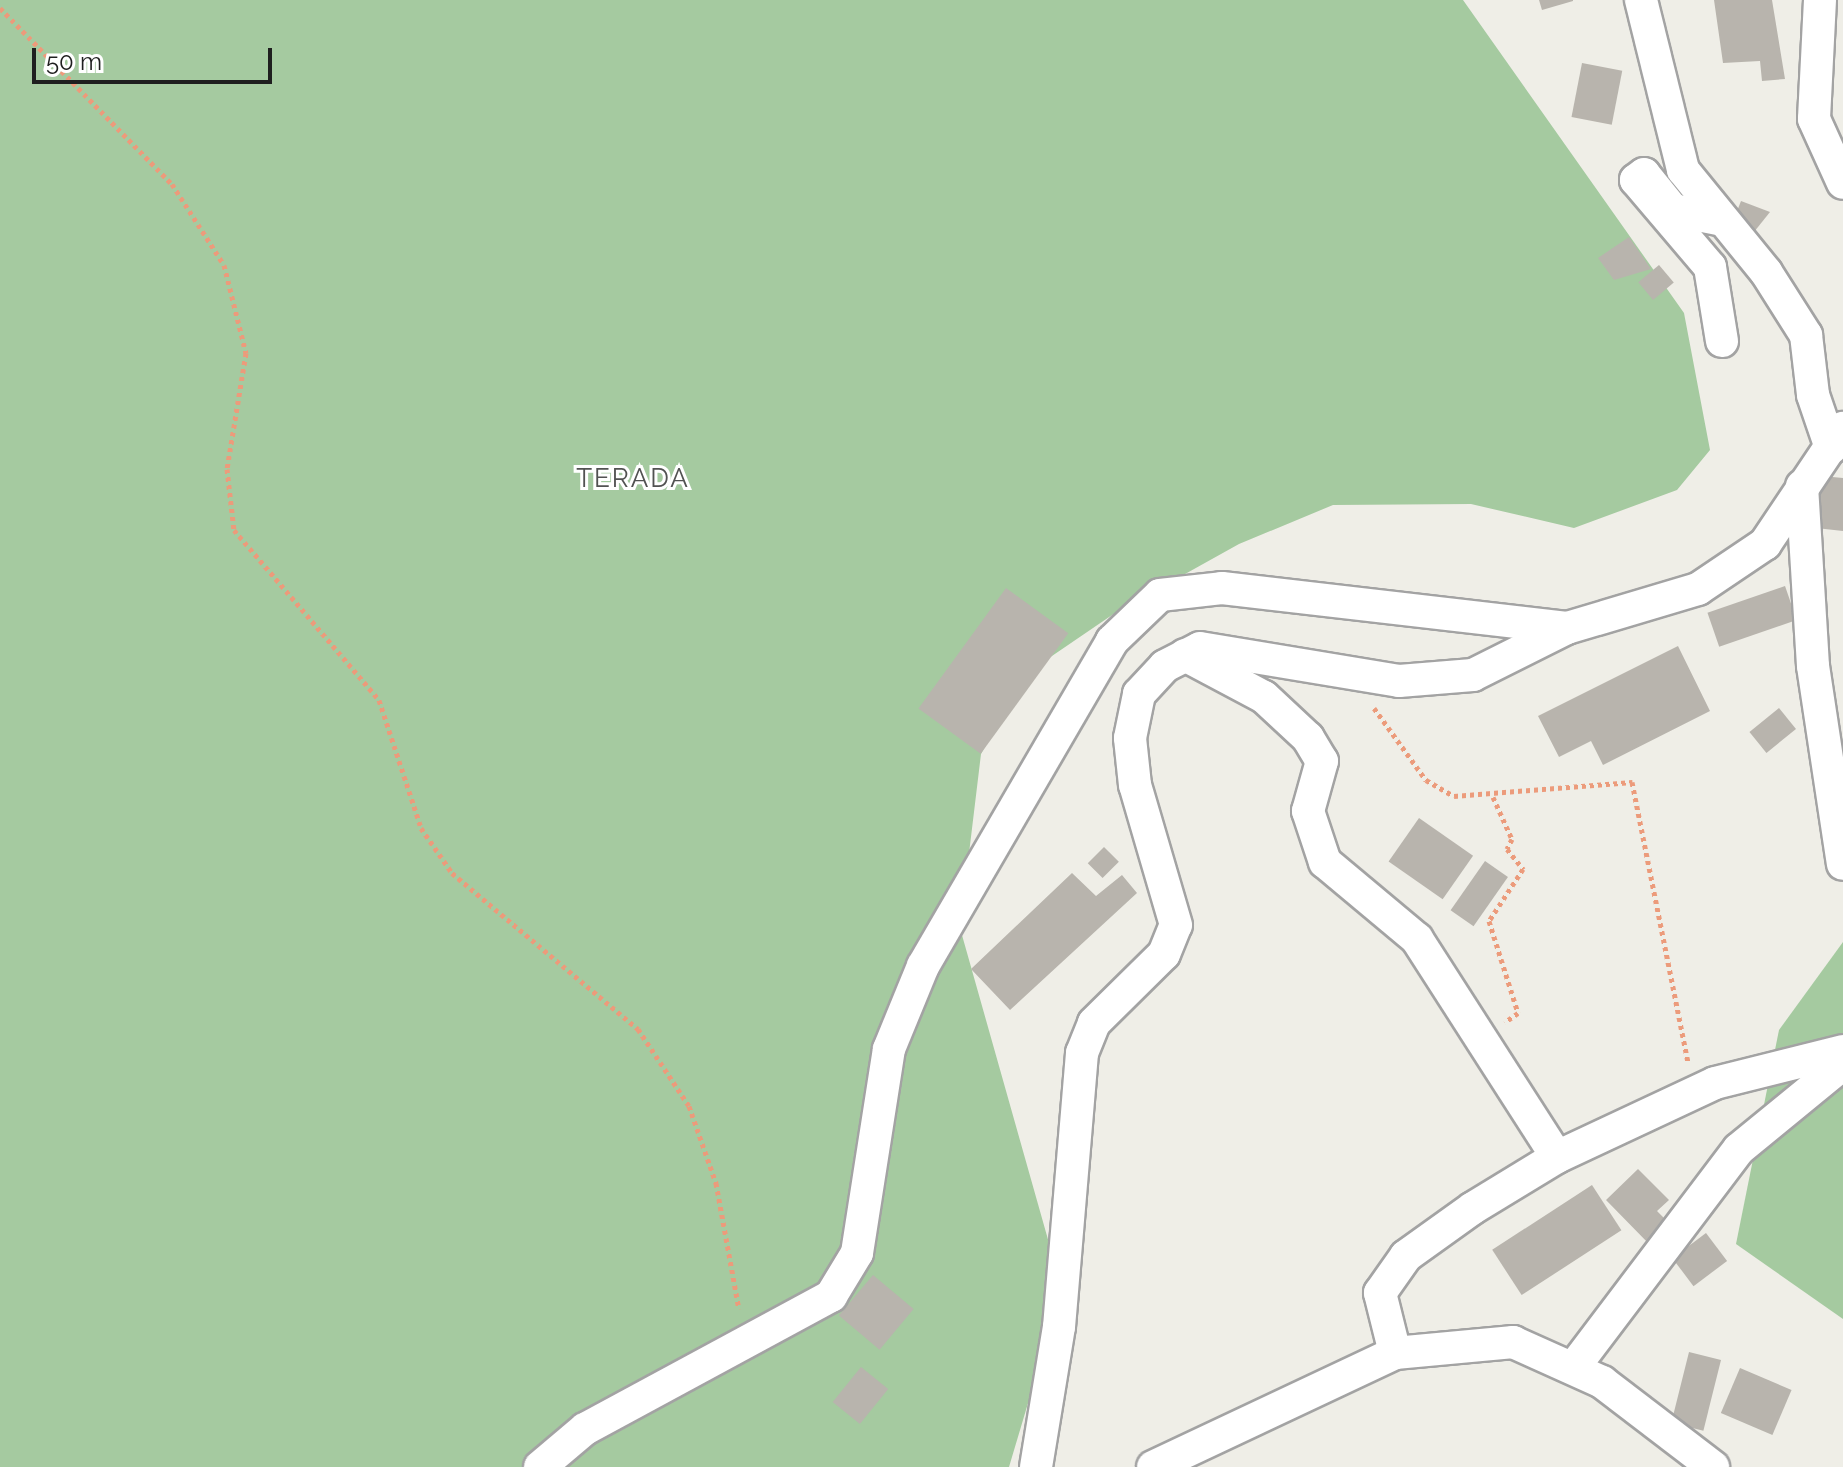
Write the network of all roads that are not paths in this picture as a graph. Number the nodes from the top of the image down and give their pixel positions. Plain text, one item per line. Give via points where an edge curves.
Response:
1 (1641, 0) edge
2 (1820, 0) edge
3 (1843, 183) edge
4 (1718, 219) junction
5 (1722, 341) dead end
6 (1828, 458) edge
7 (1567, 628) junction
8 (1185, 655) junction
9 (1843, 864) edge
10 (1843, 1051) edge
11 (1843, 1064) edge
12 (1557, 1157) junction
13 (1395, 1353) junction
14 (1574, 1367) junction
15 (540, 1467) edge
16 (1036, 1467) edge
17 (1153, 1467) edge
18 (1713, 1467) edge

1 - 4 street via 1683,170
2 - 3 street via 1814,119
4 - 5 street via 1673,210 1644,174 1636,180 1710,267
4 - 6 street via 1766,272 1806,335
6 - 7 street via 1765,544 1698,589
6 - 9 street via 1813,666
7 - 8 street via 1473,675 1399,681 1200,648
7 - 15 street via 1222,588 1160,595 1112,641 923,966 889,1049 857,1253 831,1296 585,1429
8 - 12 street via 1264,697 1308,738 1322,761 1308,811 1325,862 1417,939
8 - 16 street via 1139,694 1130,738 1135,785 1176,925 1164,954 1094,1023 1082,1053 1059,1327
10 - 12 street via 1694,1094
11 - 14 street via 1739,1149
12 - 13 street via 1406,1256 1380,1293
13 - 14 street via 1513,1342
13 - 17 street
14 - 18 street

